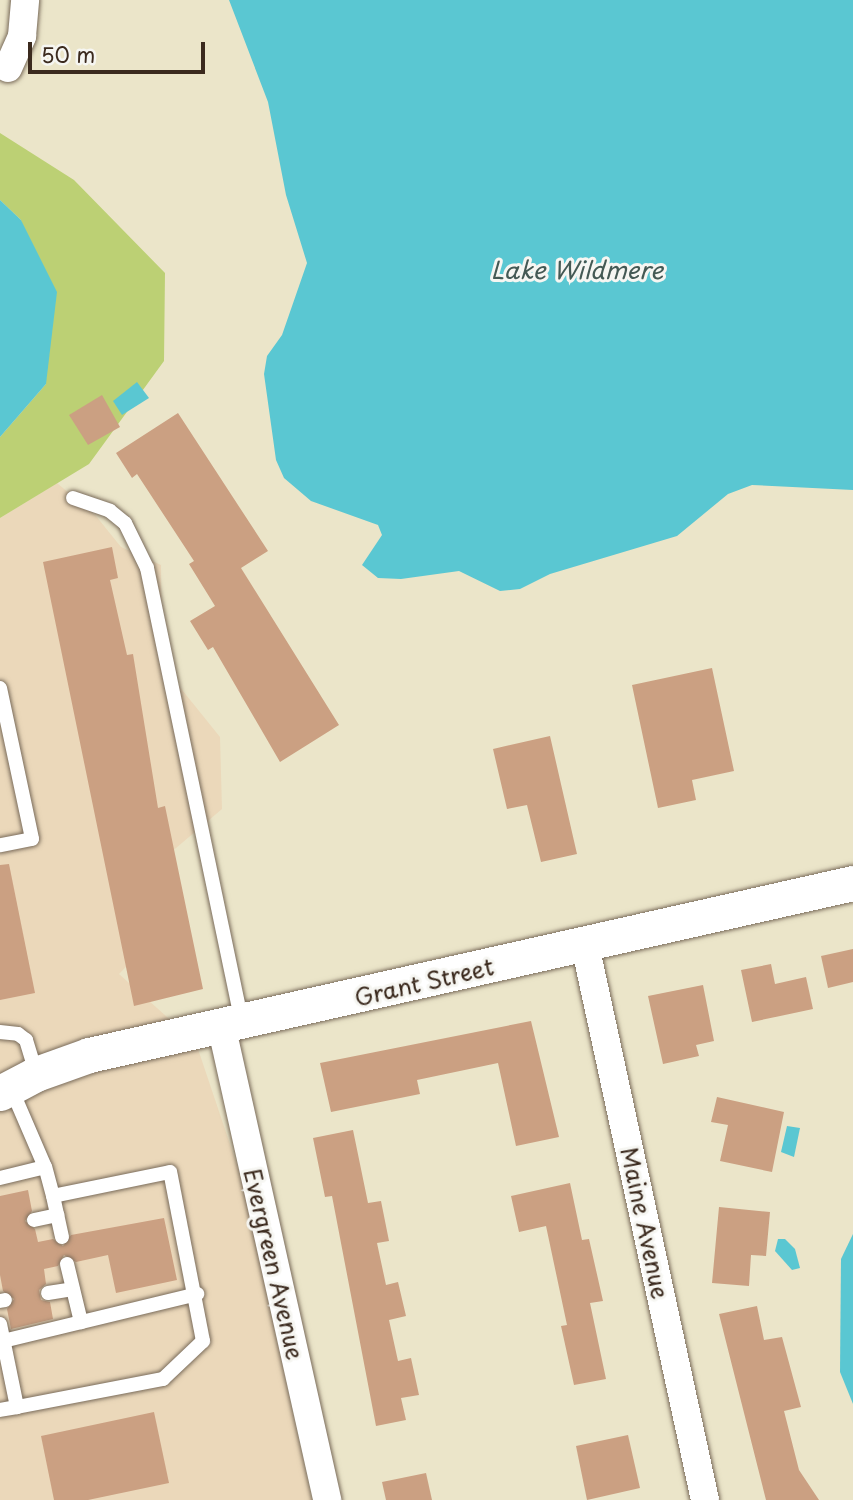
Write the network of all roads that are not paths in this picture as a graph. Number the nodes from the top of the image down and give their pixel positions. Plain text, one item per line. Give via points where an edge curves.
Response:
1 (25, 0) edge
2 (9, 68) dead end
3 (73, 498) dead end
4 (0, 688) edge
5 (0, 845) edge
6 (853, 883) edge
7 (585, 945) junction
8 (232, 1026) junction
9 (0, 1032) edge
10 (16, 1084) edge
11 (45, 1167) junction
12 (0, 1178) edge
13 (52, 1196) junction
14 (57, 1215) junction
15 (33, 1220) dead end
16 (62, 1237) dead end
17 (68, 1264) dead end
18 (73, 1289) junction
19 (48, 1293) dead end
20 (197, 1294) junction
21 (81, 1322) junction
22 (0, 1324) edge
23 (4, 1341) junction
24 (17, 1407) junction
25 (0, 1410) edge
26 (327, 1500) edge
27 (705, 1500) edge

1 - 2 street via 23,36
3 - 8 lane via 110,511 125,523 147,568
4 - 5 lane via 32,839
6 - 7 street, Grant Street
7 - 8 street, Grant Street
7 - 27 street, Maine Avenue
8 - 10 street, Grant Street via 89,1055
8 - 26 street, Evergreen Avenue
9 - 10 lane via 19,1034 26,1040
10 - 11 lane
11 - 12 lane
11 - 13 lane
13 - 14 lane
13 - 20 lane via 170,1172
14 - 15 lane
14 - 16 lane
17 - 18 lane
18 - 19 lane
18 - 21 lane
20 - 21 lane
20 - 24 lane via 203,1341 163,1379
21 - 23 lane
22 - 23 lane
23 - 24 lane
24 - 25 lane

